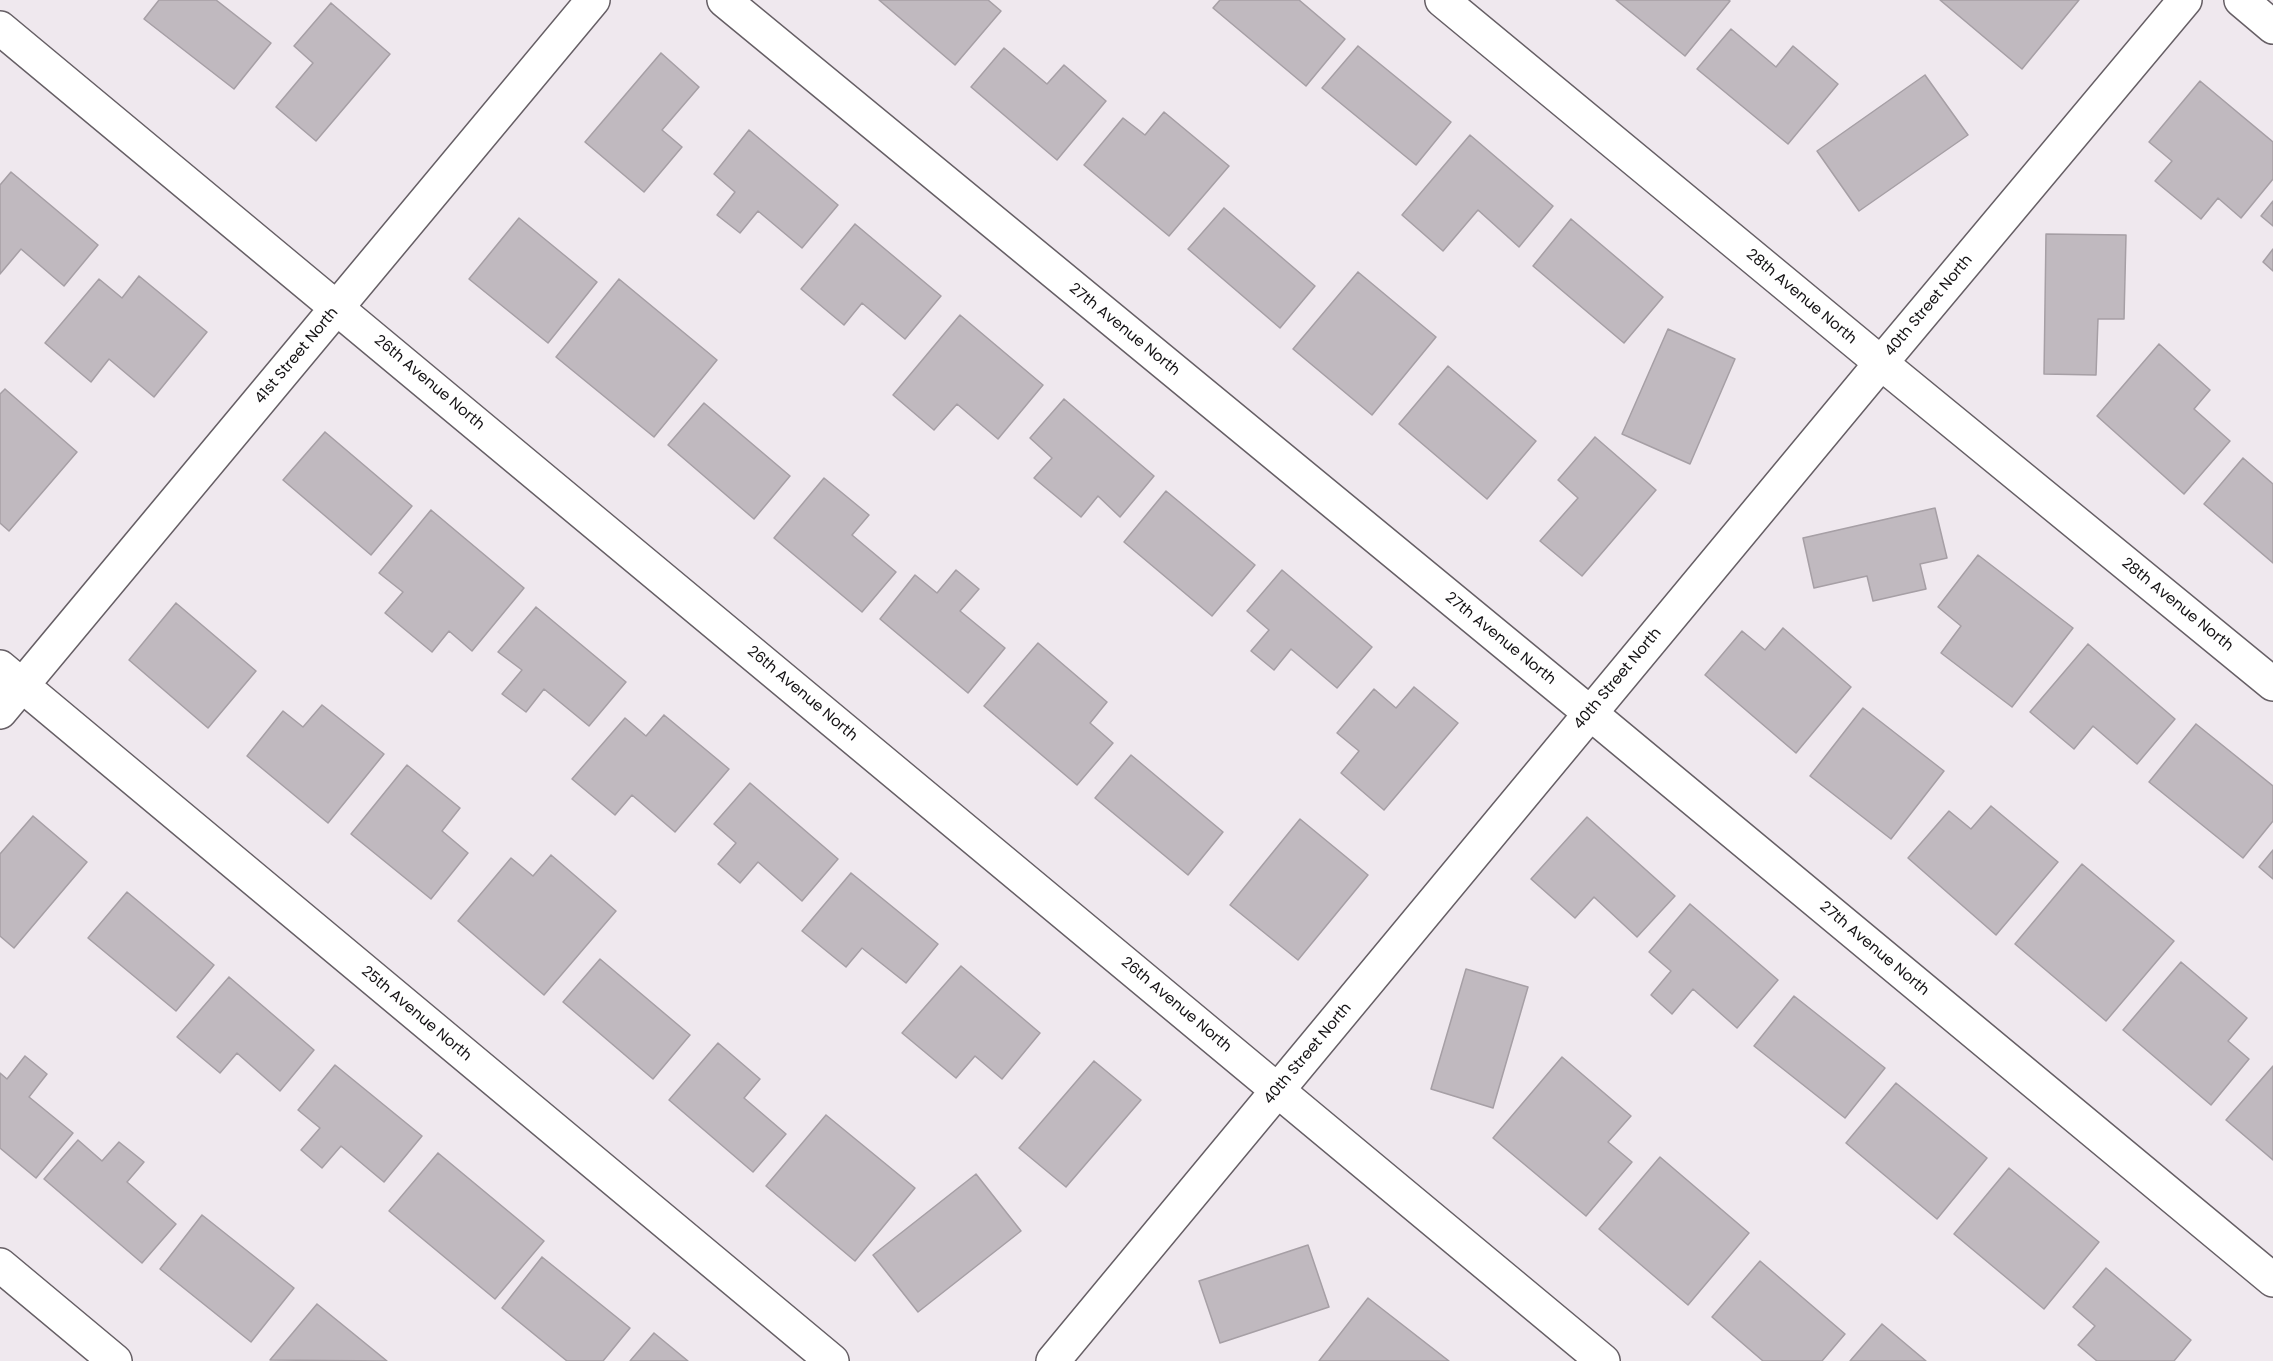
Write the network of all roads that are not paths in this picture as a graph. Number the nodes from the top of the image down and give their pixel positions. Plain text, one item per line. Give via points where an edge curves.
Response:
1 (593, 0) edge
2 (724, 0) edge
3 (1442, 0) edge
4 (2186, 0) edge
5 (2241, 0) edge
6 (2273, 27) edge
7 (0, 28) edge
8 (338, 307) junction
9 (1881, 363) junction
10 (11, 676) edge
11 (2273, 684) edge
12 (0, 712) edge
13 (1590, 713) junction
14 (1278, 1090) junction
15 (0, 1265) edge
16 (2273, 1280) edge
17 (115, 1361) edge
18 (832, 1361) edge
19 (1053, 1361) edge
20 (1603, 1361) edge

1 - 8 street, 41st Street North
2 - 13 street, 27th Avenue North
3 - 9 street, 28th Avenue North
4 - 9 street, 40th Street North
5 - 6 street
7 - 8 street, 26th Avenue North
8 - 10 street, 41st Street North
8 - 14 street, 26th Avenue North
9 - 11 street, 28th Avenue North
9 - 13 street, 40th Street North
10 - 12 street, 41st Street North
10 - 18 street, 25th Avenue North
13 - 14 street, 40th Street North
13 - 16 street, 27th Avenue North
14 - 19 street, 40th Street North
14 - 20 street, 26th Avenue North
15 - 17 street

